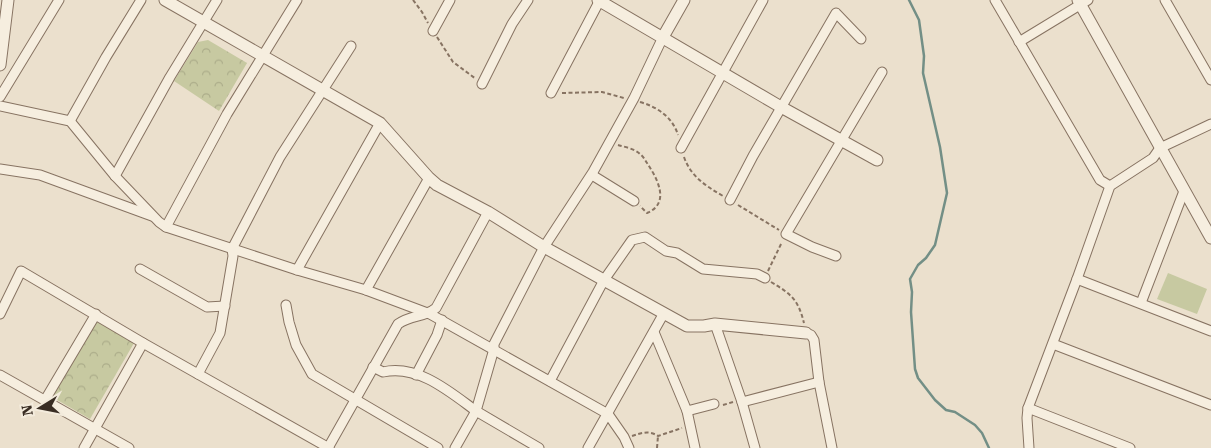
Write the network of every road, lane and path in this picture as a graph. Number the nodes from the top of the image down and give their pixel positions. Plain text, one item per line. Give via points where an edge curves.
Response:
1 (8, 0) edge
2 (59, 0) edge
3 (141, 0) edge
4 (164, 0) edge
5 (217, 0) edge
6 (297, 0) edge
7 (413, 0) edge
8 (450, 0) edge
9 (528, 0) edge
10 (599, 0) edge
11 (684, 0) edge
12 (763, 0) edge
13 (995, 0) edge
14 (1165, 0) edge
15 (1082, 1) edge
16 (204, 23) junction
17 (433, 31) junction
18 (663, 37) junction
19 (861, 39) dead end
20 (1019, 42) junction
21 (351, 46) dead end
22 (263, 57) junction
23 (0, 65) edge
24 (723, 72) junction
25 (882, 72) dead end
26 (1211, 80) edge
27 (482, 84) joint
28 (321, 91) junction
29 (551, 93) dead end
30 (0, 97) edge
31 (0, 106) edge
32 (781, 107) junction
33 (70, 121) junction
34 (380, 123) junction
35 (1211, 124) edge
36 (841, 140) junction
37 (609, 142) junction
38 (681, 148) dead end
39 (1160, 148) junction
40 (877, 160) dead end
41 (0, 169) edge
42 (592, 175) junction
43 (115, 176) junction
44 (428, 178) junction
45 (1110, 186) junction
46 (1184, 191) junction
47 (730, 200) dead end
48 (634, 201) dead end
49 (488, 212) junction
50 (647, 213) dead end
51 (154, 217) junction
52 (166, 227) junction
53 (786, 234) junction
54 (1211, 238) edge
55 (544, 247) junction
56 (232, 249) junction
57 (836, 256) dead end
58 (140, 269) dead end
59 (297, 270) junction
60 (765, 278) junction
61 (1077, 279) junction
62 (604, 280) junction
63 (366, 290) junction
64 (1141, 303) junction
65 (286, 305) dead end
66 (225, 306) junction
67 (0, 314) edge
68 (96, 314) junction
69 (430, 314) junction
70 (664, 314) junction
71 (442, 320) junction
72 (715, 324) junction
73 (654, 332) junction
74 (1211, 332) edge
75 (806, 333) junction
76 (142, 343) junction
77 (1053, 344) junction
78 (494, 349) junction
79 (373, 367) junction
80 (198, 374) junction
81 (0, 375) edge
82 (416, 375) junction
83 (550, 381) junction
84 (819, 382) junction
85 (45, 400) junction
86 (355, 400) junction
87 (742, 402) junction
88 (714, 404) joint
89 (1211, 405) edge
90 (1028, 408) junction
91 (687, 411) junction
92 (476, 412) junction
93 (608, 414) junction
94 (690, 425) junction
95 (95, 428) junction
96 (658, 436) junction
97 (624, 437) junction
98 (84, 448) edge
99 (129, 448) edge
100 (328, 448) edge
101 (438, 448) edge
102 (455, 448) edge
103 (539, 448) edge
104 (588, 448) edge
105 (629, 448) edge
106 (657, 448) edge
107 (695, 448) edge
108 (755, 448) edge
109 (832, 448) edge
110 (1029, 448) edge
111 (1130, 448) edge

1 - 23 street
2 - 30 street
3 - 33 street
4 - 16 street
5 - 16 street
6 - 22 street
7 - 17 path
8 - 17 street
9 - 27 street via 512,24
10 - 18 street
10 - 29 street
11 - 18 street
12 - 24 street
13 - 20 street
14 - 26 street
15 - 20 street
15 - 39 street
16 - 22 street
16 - 43 street
17 - 27 path via 453,62
18 - 24 street
18 - 37 street
19 - 32 street via 836,13
20 - 45 street via 1100,180
21 - 28 street
22 - 28 street
22 - 52 street via 227,114
24 - 32 street
24 - 38 street
25 - 36 street
28 - 34 street
28 - 56 street via 280,157
31 - 33 street
32 - 36 street
32 - 47 street
33 - 43 street
34 - 44 street
34 - 59 street
35 - 39 street
36 - 40 street
36 - 53 street
37 - 42 street
37 - 50 path via 641,154 653,172 661,189 660,198 655,209
39 - 45 street via 1153,158
39 - 46 street
41 - 51 street via 40,175
42 - 48 street
42 - 55 street
43 - 51 street
44 - 49 street
44 - 63 street
45 - 61 street
46 - 54 street
46 - 64 street
49 - 55 street
49 - 69 street
51 - 52 street
52 - 56 street
53 - 57 street
53 - 60 path
55 - 62 street
55 - 78 street
56 - 59 street
56 - 66 street
58 - 66 street via 207,307
59 - 63 street
60 - 62 street via 757,274 703,268 645,237 632,240
60 - 75 path via 790,294 799,309
61 - 64 street
61 - 77 street
62 - 70 street
62 - 83 street
63 - 69 street
64 - 74 street
65 - 86 street via 296,345 312,374
66 - 80 street via 220,333
67 - 68 street via 21,271
68 - 76 street
68 - 85 street
69 - 71 street
69 - 79 street via 406,318 398,324
70 - 72 street via 686,326
70 - 73 street
71 - 78 street
71 - 82 street
72 - 75 street
72 - 87 street
73 - 91 street
73 - 93 street
75 - 84 street via 814,340
76 - 80 street
76 - 95 street
77 - 89 street
77 - 90 street
78 - 83 street
78 - 92 street
79 - 82 street via 383,372 398,370
79 - 86 street
80 - 100 street
81 - 85 street
82 - 92 street via 442,386
83 - 93 street
84 - 87 street
84 - 109 street
85 - 95 street
86 - 100 street
86 - 101 street
87 - 88 path
87 - 108 street
88 - 91 street
90 - 110 street
90 - 111 street
91 - 94 street
92 - 102 street
92 - 103 street
93 - 97 street
93 - 104 street
94 - 96 path
94 - 107 street
95 - 98 street
95 - 99 street
96 - 97 path via 647,432
96 - 106 path
97 - 105 street

